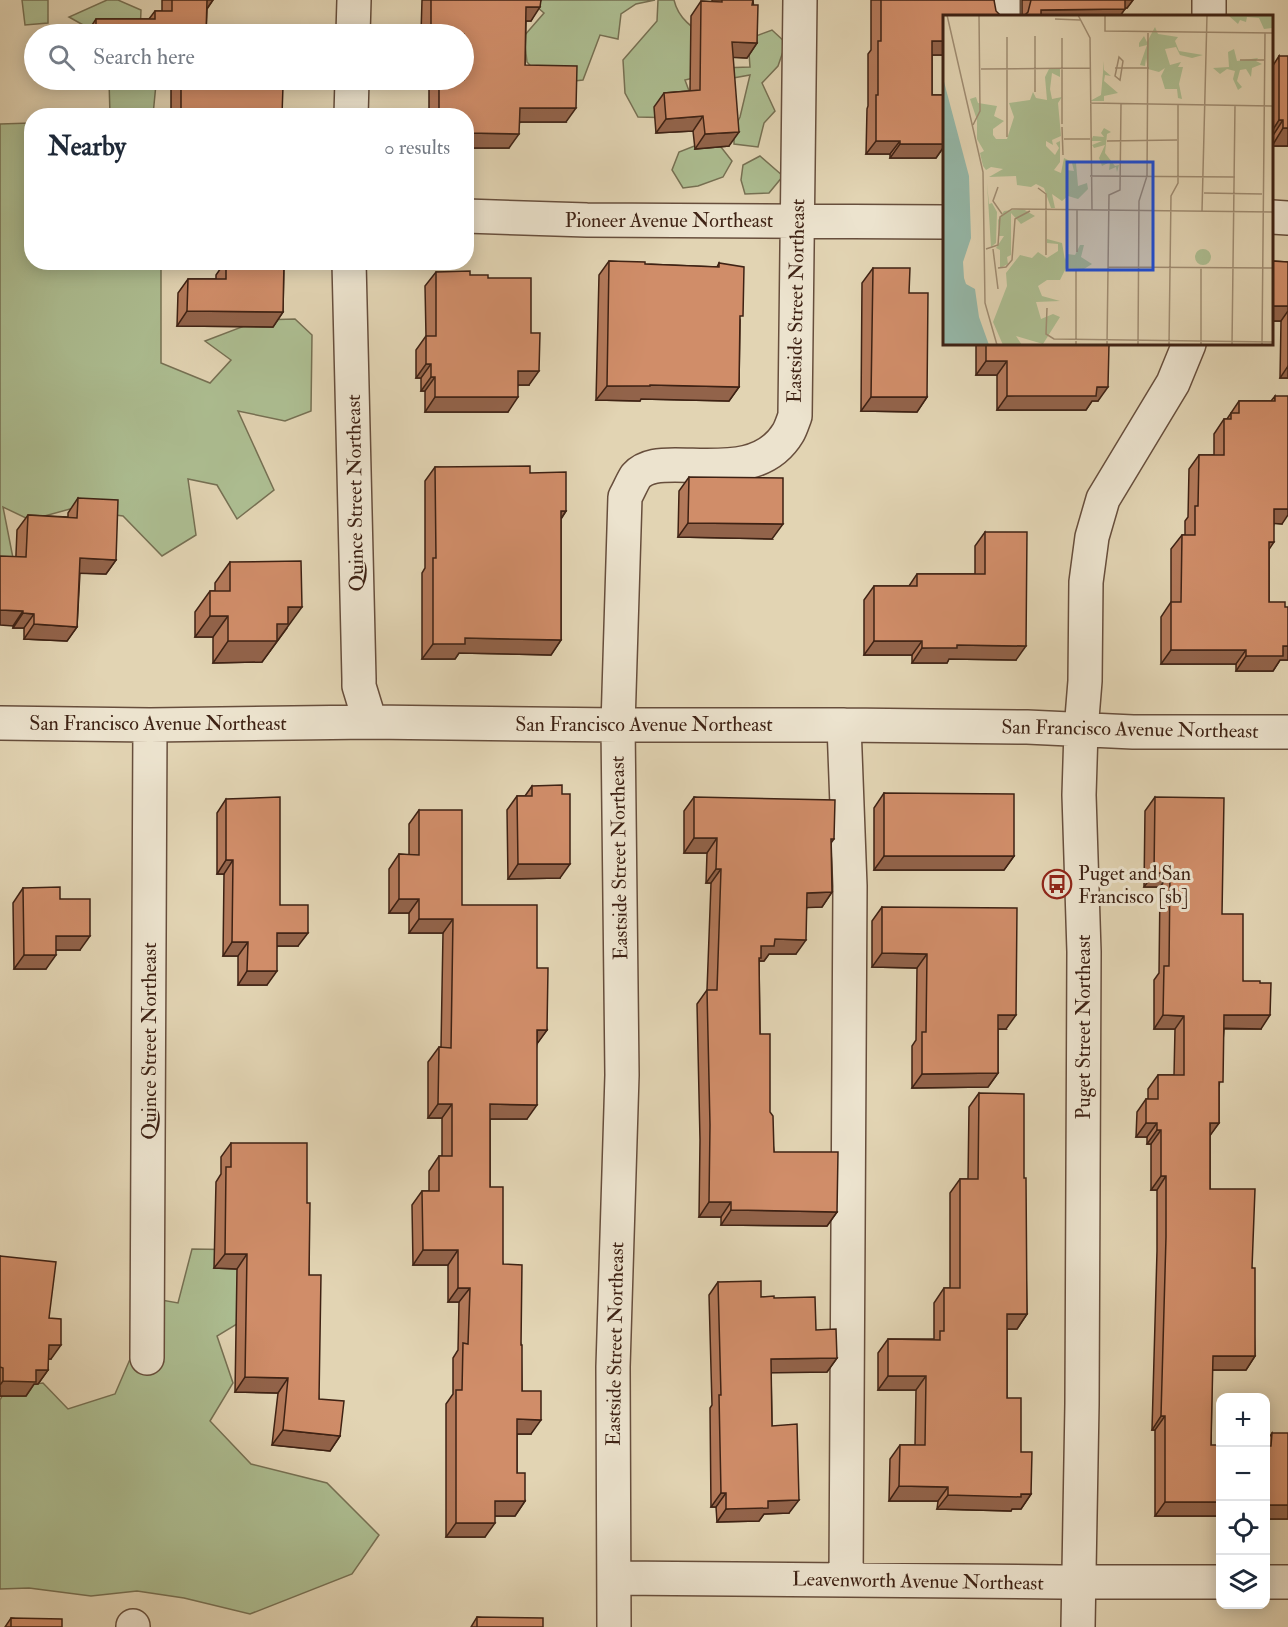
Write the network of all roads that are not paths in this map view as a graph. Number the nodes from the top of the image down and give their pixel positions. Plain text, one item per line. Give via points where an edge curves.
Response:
1 (354, 0) edge
2 (800, 0) edge
3 (353, 24) edge
4 (351, 90) edge
5 (351, 108) edge
6 (474, 216) edge
7 (1273, 217) edge
8 (1288, 218) edge
9 (797, 221) junction
10 (943, 222) edge
11 (349, 270) edge
12 (1189, 345) edge
13 (370, 722) junction
14 (0, 723) edge
15 (150, 725) junction
16 (618, 725) junction
17 (844, 725) junction
18 (1081, 730) junction
19 (1288, 732) edge
20 (147, 1358) dead end
21 (615, 1578) junction
22 (846, 1580) junction
23 (1079, 1582) junction
24 (1216, 1582) edge
25 (1270, 1582) edge
26 (1288, 1582) edge
27 (614, 1627) edge
28 (1078, 1627) edge

1 - 3 street
2 - 9 street, Eastside Street Northeast
4 - 5 street
6 - 9 street, Pioneer Avenue Northeast
7 - 8 street
9 - 10 street, Pioneer Avenue Northeast
9 - 16 street, Eastside Street Northeast via 795,416 789,432 776,449 741,465 649,467 637,476 626,497
11 - 13 street, Quince Street Northeast via 359,679
12 - 18 street, Puget Street Northeast via 1173,383 1103,499 1092,537 1086,582 1086,681
13 - 15 street, San Francisco Avenue Northeast
13 - 16 street, San Francisco Avenue Northeast
14 - 15 street, San Francisco Avenue Northeast
15 - 20 street, Quince Street Northeast
16 - 17 street, San Francisco Avenue Northeast
16 - 21 street, Eastside Street Northeast via 622,1076 613,1366
17 - 18 street, San Francisco Avenue Northeast
17 - 22 street via 850,886
18 - 19 street, San Francisco Avenue Northeast
18 - 23 street, Puget Street Northeast via 1084,952
21 - 22 street, Leavenworth Avenue Northeast
21 - 27 street, Eastside Street Northeast
22 - 23 street, Leavenworth Avenue Northeast
23 - 24 street, Leavenworth Avenue Northeast
23 - 28 street, Puget Street Northeast
25 - 26 street

